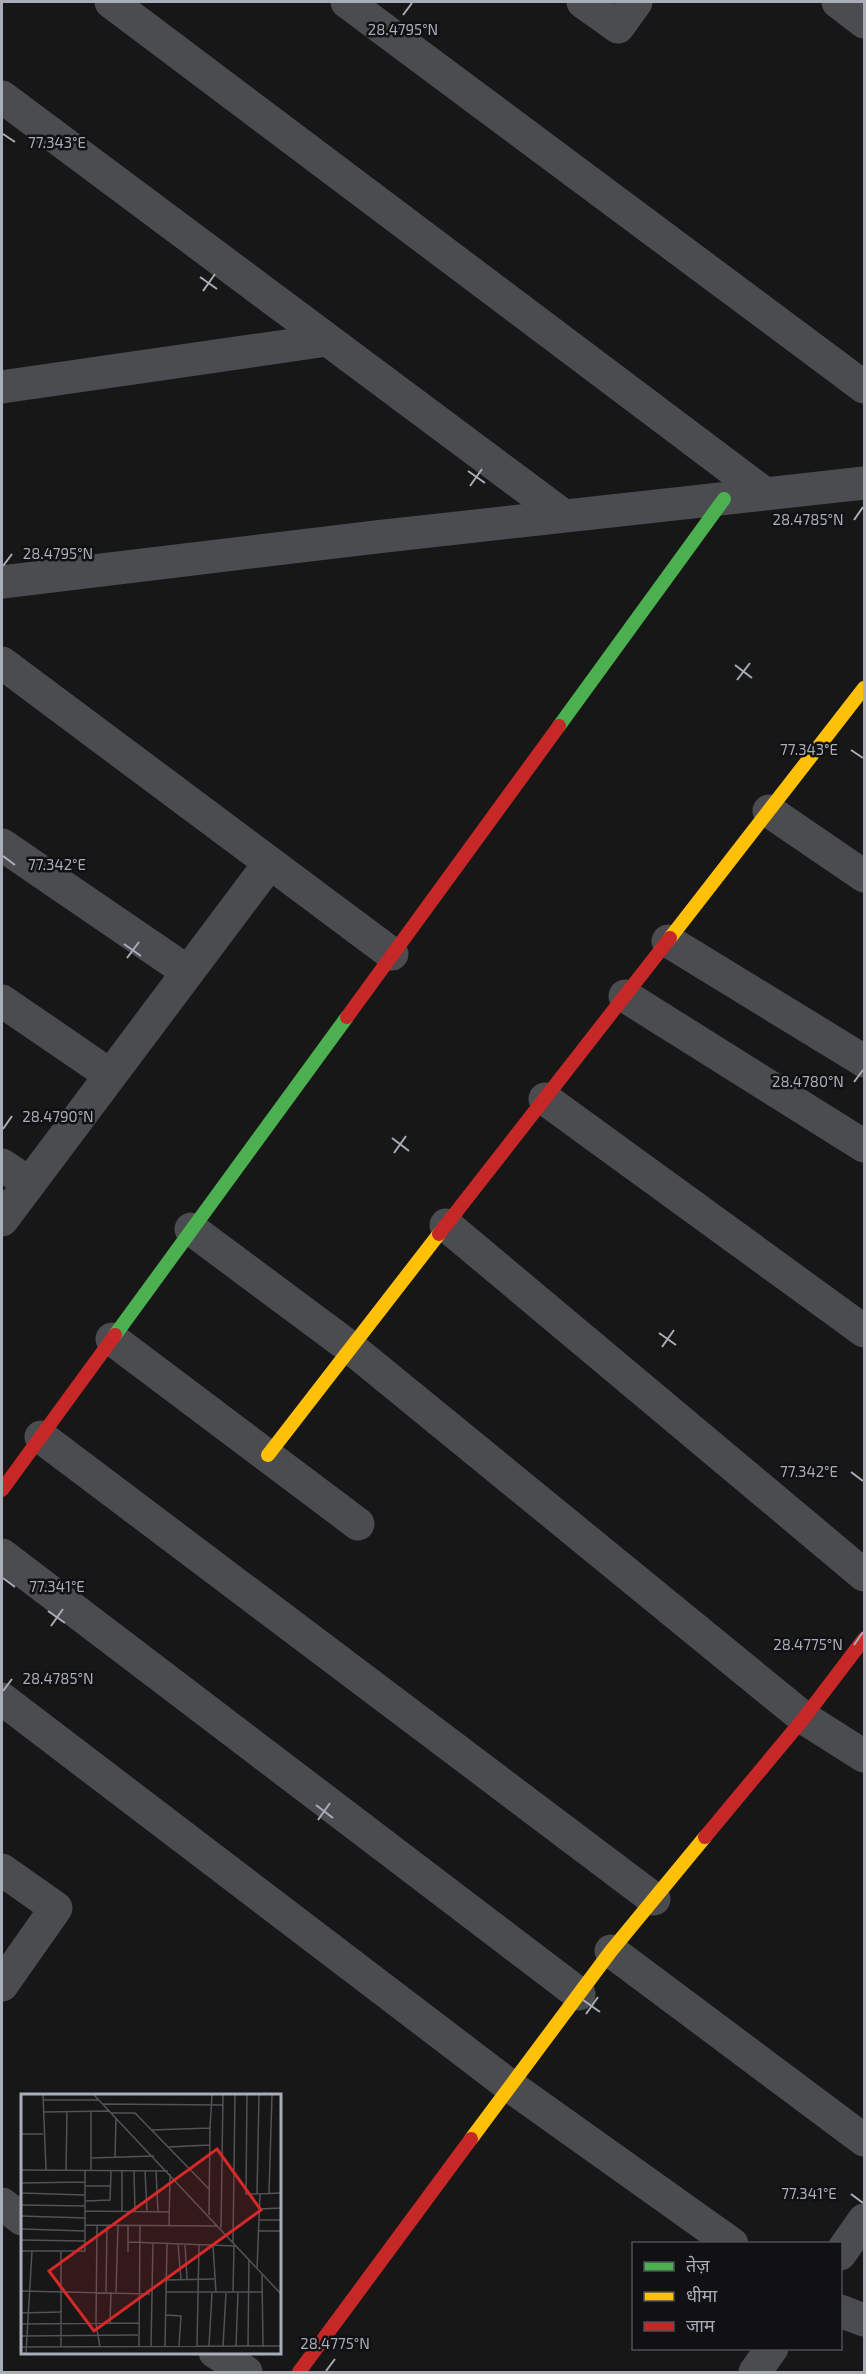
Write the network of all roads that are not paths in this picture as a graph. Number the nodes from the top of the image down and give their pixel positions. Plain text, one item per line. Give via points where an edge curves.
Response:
1 (111, 2) edge
2 (347, 2) edge
3 (583, 2) edge
4 (636, 2) edge
5 (2, 97) edge
6 (327, 340) junction
7 (2, 387) edge
8 (864, 387) edge
9 (864, 483) edge
10 (765, 494) junction
11 (724, 499) junction
12 (564, 516) junction
13 (2, 582) edge
14 (2, 663) edge
15 (864, 688) edge
16 (769, 811) junction
17 (2, 845) edge
18 (269, 864) junction
19 (864, 876) edge
20 (668, 940) junction
21 (392, 954) junction
22 (188, 972) junction
23 (625, 996) junction
24 (2, 1001) edge
25 (864, 1061) edge
26 (110, 1075) junction
27 (545, 1099) junction
28 (864, 1146) edge
29 (2, 1165) edge
30 (28, 1183) junction
31 (2, 1220) edge
32 (446, 1225) junction
33 (191, 1229) junction
34 (864, 1331) edge
35 (112, 1339) junction
36 (351, 1348) junction
37 (40, 1437) junction
38 (268, 1455) junction
39 (2, 1490) edge
40 (358, 1524) dead end
41 (2, 1555) edge
42 (864, 1575) edge
43 (864, 1639) edge
44 (2, 1699) edge
45 (804, 1718) junction
46 (864, 1756) edge
47 (2, 1870) edge
48 (654, 1899) junction
49 (611, 1951) junction
50 (2, 1985) edge
51 (579, 1994) junction
52 (510, 2086) junction
53 (864, 2140) edge
54 (2, 2204) edge
55 (21, 2218) edge
56 (864, 2220) edge
57 (729, 2242) edge
58 (842, 2251) edge
59 (842, 2312) edge
60 (864, 2320) edge
61 (771, 2350) edge
62 (216, 2353) edge
63 (246, 2373) edge
64 (299, 2373) edge
65 (755, 2373) edge

1 - 10 street
2 - 8 street
3 - 4 street via 618,27
5 - 6 street
6 - 7 street
6 - 12 street
9 - 10 street
10 - 11 street
11 - 12 street
11 - 21 street
12 - 13 street
14 - 18 street
15 - 16 street
16 - 19 street
16 - 20 street
17 - 22 street
18 - 21 street
18 - 22 street
20 - 23 street
20 - 25 street
21 - 33 street
22 - 26 street
23 - 27 street
23 - 28 street
24 - 26 street
26 - 30 street
27 - 32 street
27 - 34 street
29 - 30 street
30 - 31 street
32 - 36 street
32 - 42 street
33 - 35 street
33 - 36 street
35 - 37 street
35 - 38 street
36 - 38 street
36 - 45 street
37 - 39 street
37 - 48 street
38 - 40 street
41 - 51 street
43 - 45 street
44 - 52 street
45 - 46 street
45 - 48 street
47 - 50 street via 56,1908
48 - 49 street
49 - 51 street
49 - 53 street
51 - 52 street
52 - 57 street
52 - 64 street
54 - 55 street
56 - 58 street
59 - 60 street
61 - 65 street
62 - 63 street

